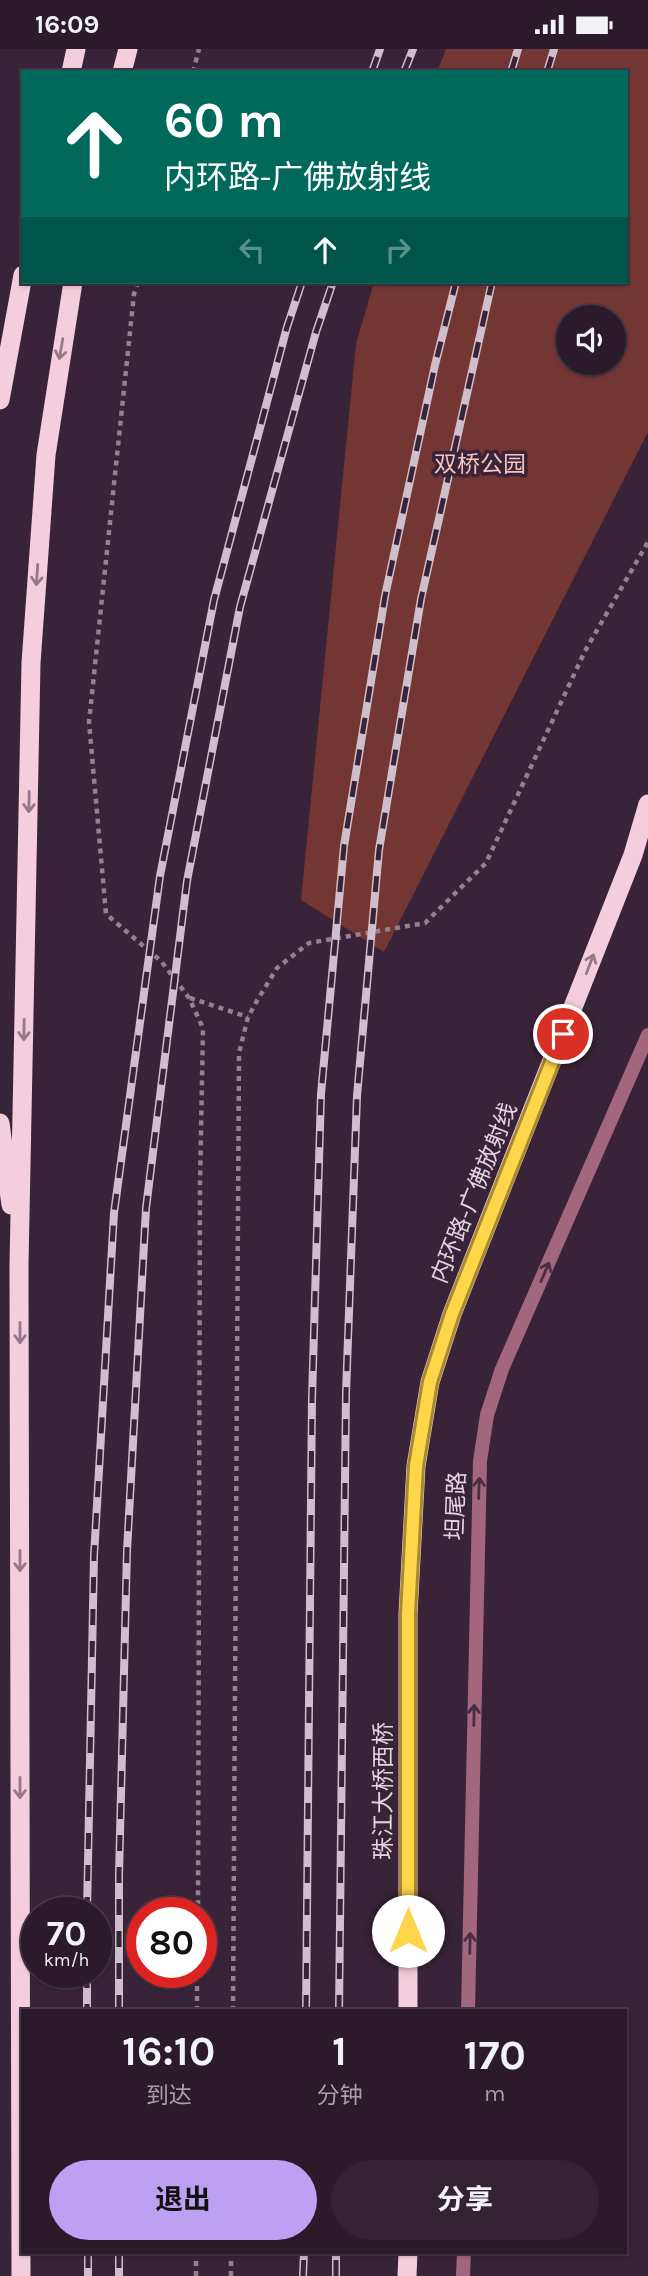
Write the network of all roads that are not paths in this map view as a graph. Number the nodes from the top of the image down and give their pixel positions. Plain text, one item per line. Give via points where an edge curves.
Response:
1 (76, 49) edge
2 (128, 49) edge
3 (71, 70) edge
4 (123, 70) edge
5 (21, 284) edge
6 (73, 284) edge
7 (0, 400) edge
8 (648, 804) edge
9 (648, 827) edge
10 (633, 855) junction
11 (648, 1035) edge
12 (0, 1123) edge
13 (19, 1265) junction
14 (408, 1614) joint
15 (21, 2009) edge
16 (408, 2009) edge
17 (468, 2009) edge
18 (22, 2254) edge
19 (408, 2254) edge
20 (464, 2254) edge
21 (22, 2276) edge
22 (407, 2276) edge
23 (463, 2276) edge

1 - 3 highway
2 - 4 highway
5 - 7 highway
6 -> 13 highway via 46,455 31,663
8 - 10 highway, 内环路-广佛放射线
9 - 10 highway
14 -> 10 highway, 内环路-广佛放射线 via 416,1466 430,1382 452,1314
17 -> 11 street, 坦尾路 via 480,1461 487,1415 502,1369
12 - 13 highway
13 -> 15 highway
14 - 16 highway, 珠江大桥西桥
18 -> 21 highway
19 - 22 highway
20 - 23 street

